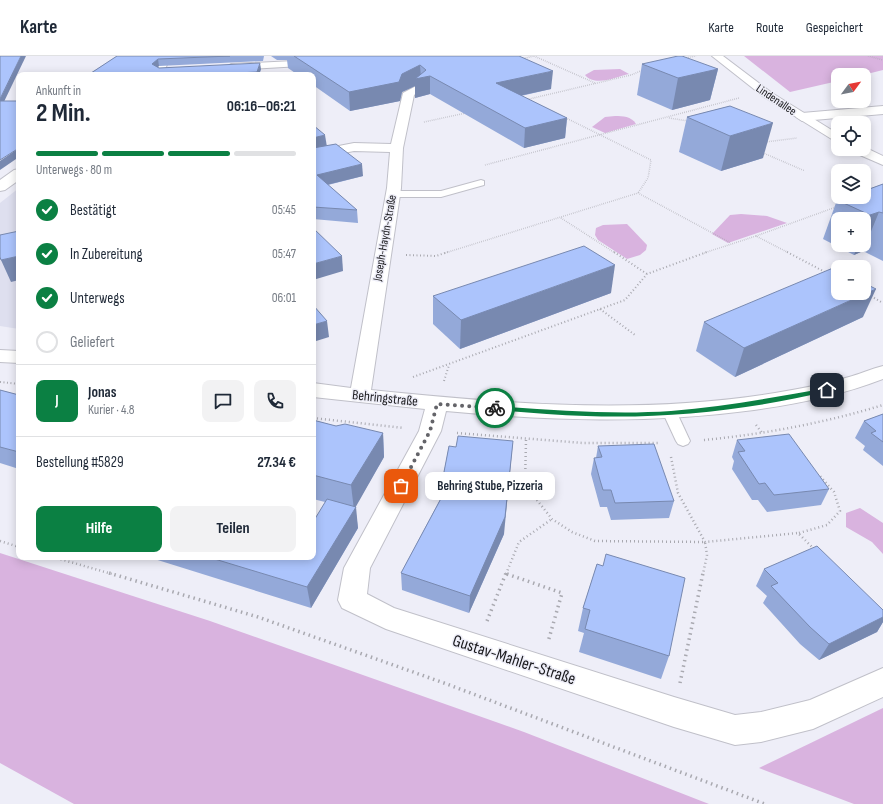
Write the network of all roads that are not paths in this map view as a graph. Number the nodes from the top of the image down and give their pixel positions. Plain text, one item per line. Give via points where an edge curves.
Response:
1 (165, 56) edge
2 (717, 56) edge
3 (314, 63) edge
4 (221, 67) edge
5 (175, 69) edge
6 (157, 72) edge
7 (420, 86) edge
8 (883, 110) edge
9 (802, 117) junction
10 (831, 135) edge
11 (397, 148) junction
12 (316, 154) edge
13 (871, 155) edge
14 (883, 161) edge
15 (16, 176) edge
16 (481, 184) dead end
17 (0, 187) edge
18 (393, 194) junction
19 (0, 356) edge
20 (16, 358) edge
21 (874, 375) edge
22 (316, 390) edge
23 (883, 390) edge
24 (360, 396) junction
25 (437, 404) junction
26 (670, 413) junction
27 (684, 441) dead end
28 (883, 682) edge

1 - 6 street
2 - 9 street, Lindenallee
3 - 4 street
5 - 6 street
7 - 11 street, Joseph-Haydn-Straße via 409,93
8 - 9 street
9 - 10 street, Lindenallee
11 - 12 street via 354,147
11 - 18 street, Joseph-Haydn-Straße
13 - 14 street
15 - 17 street
16 - 18 lane via 441,194
18 - 24 street, Joseph-Haydn-Straße
19 - 20 street
21 - 23 street
21 - 26 street, Behringstraße via 827,390 749,405
22 - 24 street, Behringstraße
24 - 25 street, Behringstraße
25 - 26 street, Behringstraße via 586,414
25 - 28 street, Gustav-Mahler-Straße via 430,431 356,568 352,600 386,617 735,730 761,727 812,714
26 - 27 lane

